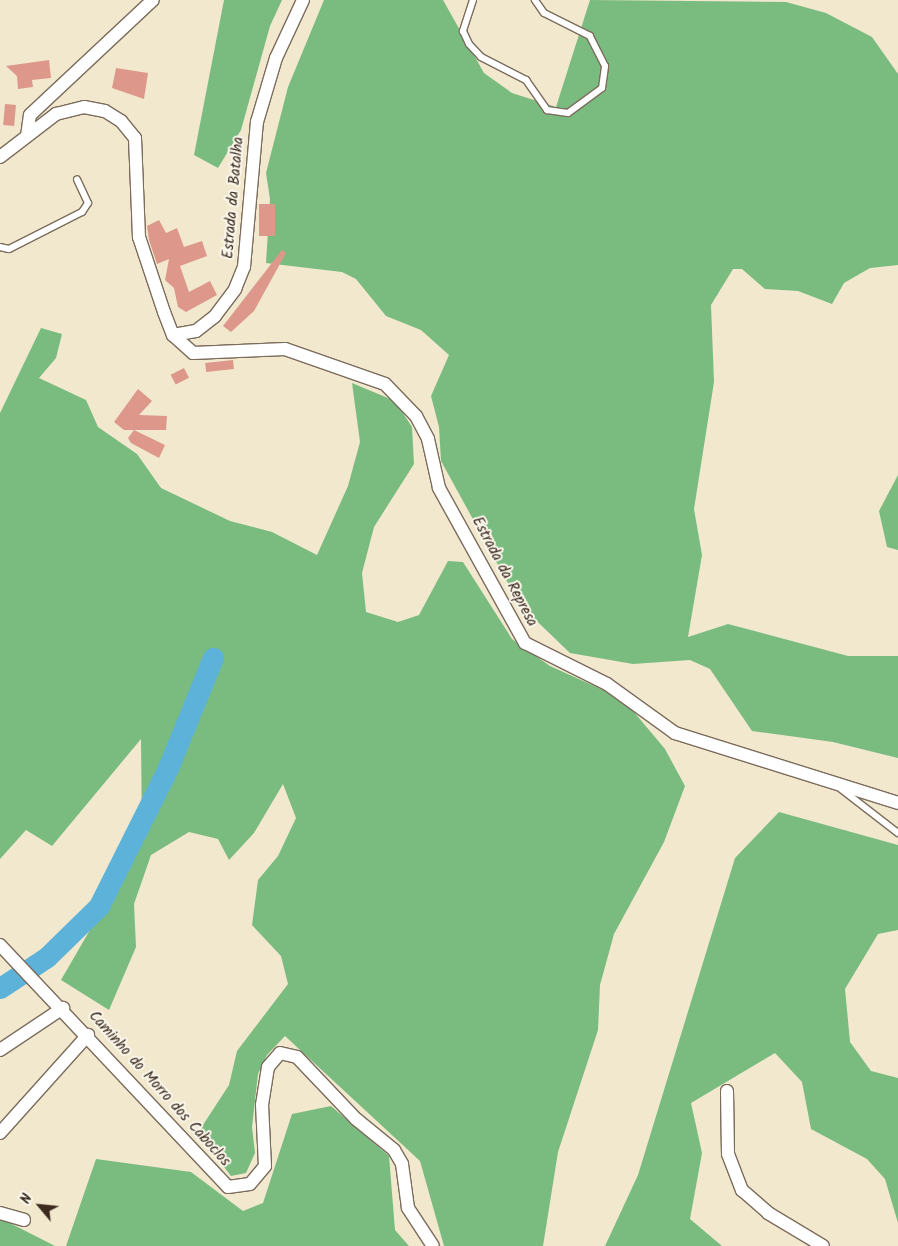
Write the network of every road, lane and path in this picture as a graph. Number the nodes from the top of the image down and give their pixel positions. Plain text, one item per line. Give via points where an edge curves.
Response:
1 (153, 0) edge
2 (303, 0) edge
3 (473, 0) edge
4 (536, 0) edge
5 (27, 136) junction
6 (0, 157) edge
7 (77, 179) dead end
8 (0, 247) edge
9 (174, 335) junction
10 (833, 782) junction
11 (898, 803) edge
12 (898, 833) edge
13 (0, 945) edge
14 (61, 1005) junction
15 (88, 1036) junction
16 (0, 1050) edge
17 (727, 1092) dead end
18 (0, 1133) edge
19 (0, 1212) edge
20 (24, 1220) dead end
21 (433, 1246) edge
22 (823, 1246) edge

1 - 5 street via 30,115
2 - 9 street, Estrada da Batalha via 276,58 257,122 244,266 236,288 215,316 196,330
3 - 4 lane via 464,23 469,44 482,57 526,80 547,110 568,113 602,88 605,66 590,36 544,13
5 - 6 street
5 - 9 street via 56,114 84,107 105,111 130,129 135,138 139,237
7 - 8 lane via 88,202 82,212 9,249
9 - 10 street, Estrada da Represa via 194,353 285,349 385,384 416,416 428,439 439,488 524,643 606,684 675,733
10 - 11 street, Estrada da Represa
10 - 12 lane
13 - 14 street, Caminho do Morro dos Caboclos
14 - 15 street, Caminho do Morro dos Caboclos
14 - 16 street
15 - 18 street
15 - 21 street, Caminho do Morro dos Caboclos via 203,1165 228,1187 238,1189 250,1184 264,1166 262,1105 268,1067 280,1053 297,1057 356,1119 394,1150 402,1164 408,1208
17 - 22 street via 728,1154 742,1190 768,1213
19 - 20 street

